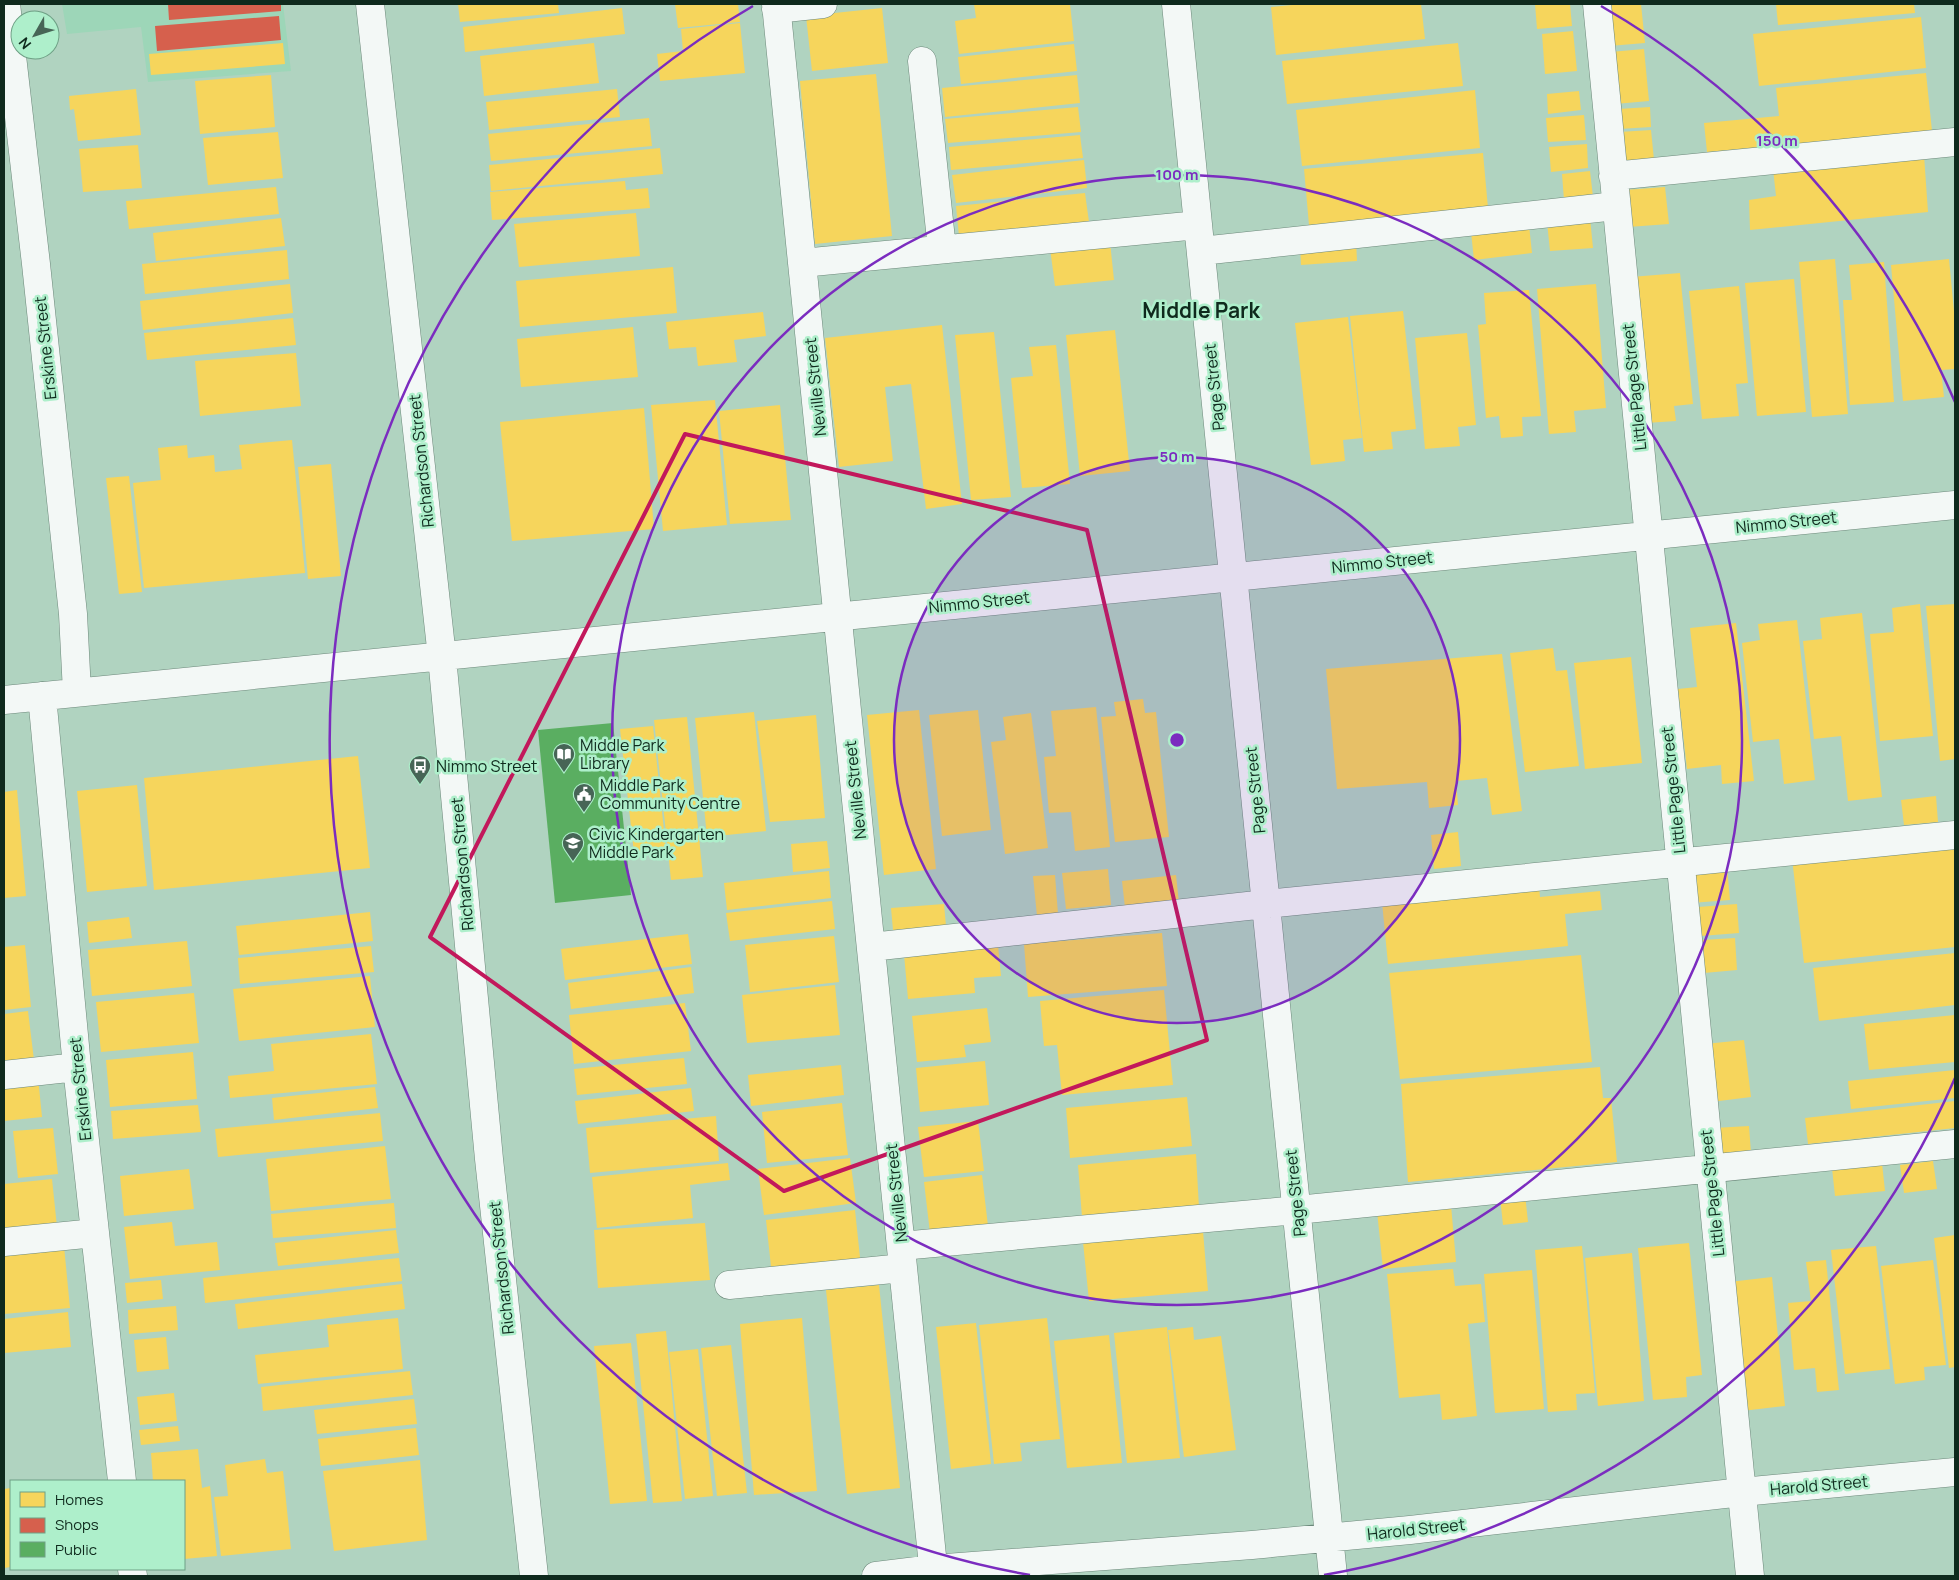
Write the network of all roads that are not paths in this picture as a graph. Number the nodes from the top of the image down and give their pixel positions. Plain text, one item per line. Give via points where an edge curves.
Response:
1 (6, 4) edge
2 (370, 4) edge
3 (823, 4) edge
4 (1176, 4) edge
5 (1596, 4) edge
6 (776, 6) edge
7 (922, 62) dead end
8 (1955, 142) edge
9 (1613, 176) junction
10 (1616, 206) junction
11 (1199, 238) junction
12 (942, 249) junction
13 (802, 263) junction
14 (1955, 505) edge
15 (1648, 536) junction
16 (1234, 577) junction
17 (838, 616) junction
18 (442, 657) junction
19 (77, 692) junction
20 (42, 696) junction
21 (4, 700) edge
22 (1955, 835) edge
23 (1680, 863) junction
24 (1266, 904) junction
25 (871, 947) junction
26 (77, 1067) junction
27 (4, 1075) edge
28 (1955, 1144) edge
29 (1710, 1169) junction
30 (1297, 1210) junction
31 (94, 1234) junction
32 (4, 1242) edge
33 (902, 1257) junction
34 (729, 1285) dead end
35 (1955, 1472) edge
36 (122, 1480) edge
37 (1742, 1492) junction
38 (1329, 1538) junction
39 (934, 1573) edge
40 (534, 1576) edge
41 (876, 1576) edge
42 (1333, 1576) edge
43 (1750, 1576) edge

1 - 19 street, Erskine Street via 73,614
2 - 18 street, Richardson Street
3 - 6 street
4 - 11 street, Page Street
5 - 9 street, Little Page Street
6 - 13 street, Neville Street
7 - 12 street
8 - 9 street
9 - 10 street, Little Page Street
10 - 11 street
10 - 15 street, Little Page Street
11 - 12 street
11 - 16 street, Page Street
12 - 13 street
13 - 17 street, Neville Street
14 - 15 street, Nimmo Street
15 - 16 street, Nimmo Street
15 - 23 street, Little Page Street
16 - 17 street, Nimmo Street
16 - 24 street, Page Street
17 - 18 street, Nimmo Street
17 - 25 street, Neville Street
18 - 19 street, Nimmo Street
18 - 40 street, Richardson Street via 489,1159
19 - 20 street, Nimmo Street
20 - 21 street, Nimmo Street
20 - 26 street, Erskine Street
22 - 23 street
23 - 24 street
23 - 29 street, Little Page Street
24 - 25 street
24 - 30 street, Page Street
25 - 33 street, Neville Street
26 - 27 street
26 - 31 street, Erskine Street
28 - 29 street
29 - 30 street
29 - 37 street, Little Page Street
30 - 33 street
30 - 38 street, Page Street
31 - 32 street
31 - 36 street, Erskine Street
33 - 34 street
33 - 39 street, Neville Street
35 - 37 street, Harold Street
37 - 38 street, Harold Street
37 - 43 street, Little Page Street
38 - 39 street, Harold Street
38 - 42 street, Page Street
39 - 41 street, Harold Street

